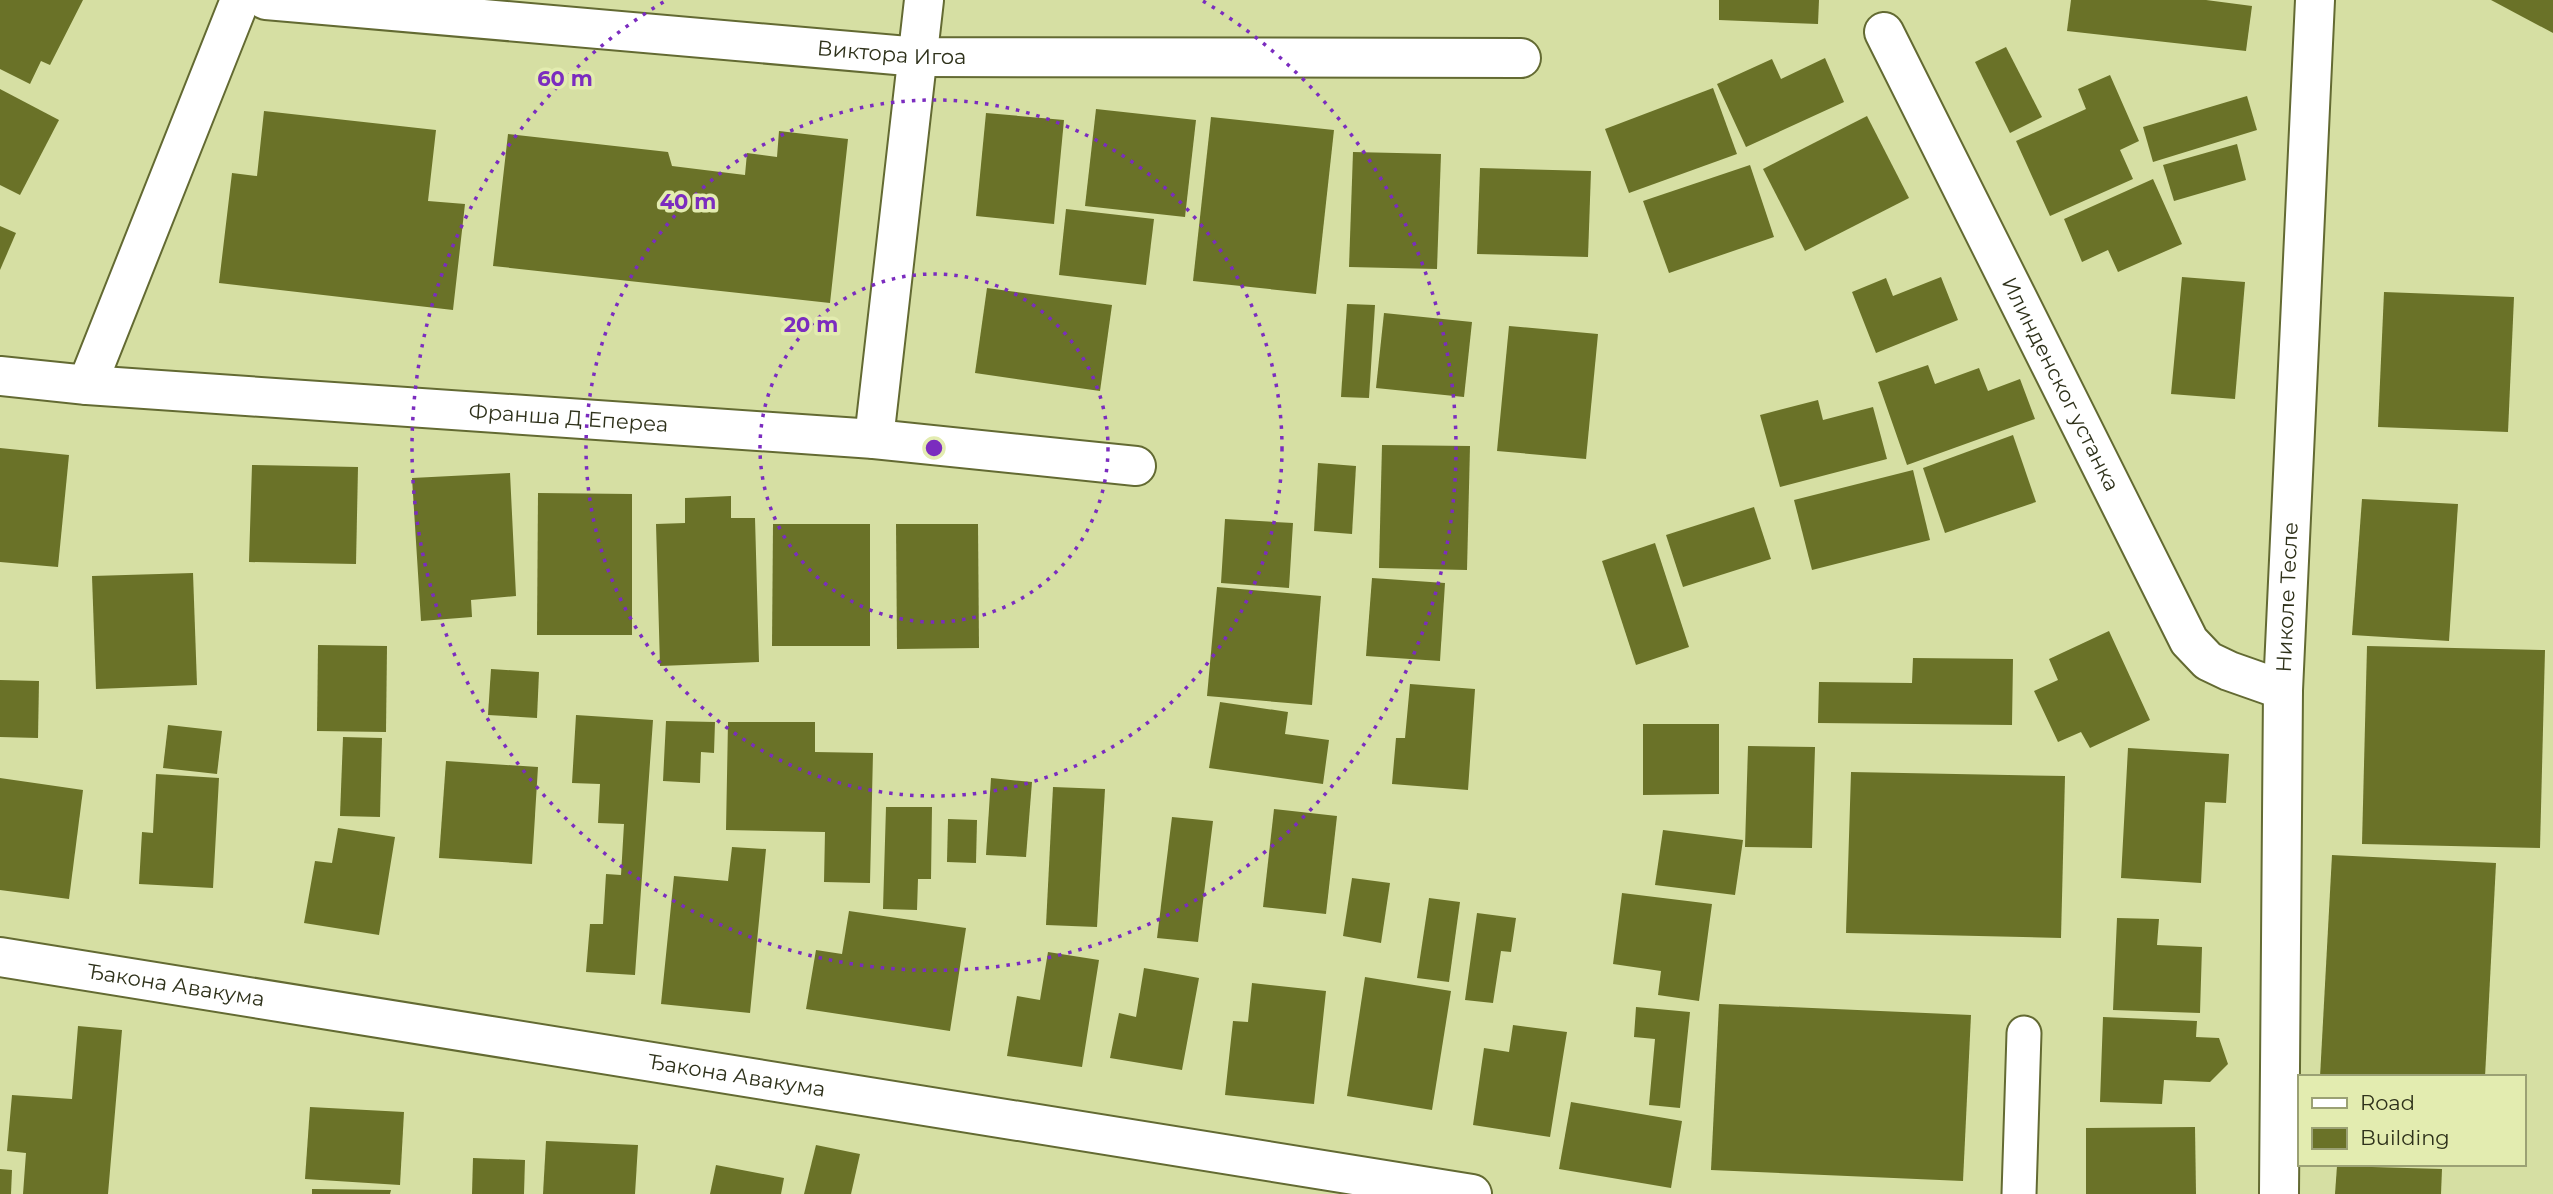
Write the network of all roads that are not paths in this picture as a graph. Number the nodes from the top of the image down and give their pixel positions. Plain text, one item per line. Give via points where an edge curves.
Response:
1 (240, 0) edge
2 (266, 0) edge
3 (925, 0) edge
4 (2315, 0) edge
5 (1884, 32) dead end
6 (919, 57) junction
7 (1521, 58) dead end
8 (0, 376) edge
9 (87, 385) junction
10 (874, 439) junction
11 (1136, 466) dead end
12 (2283, 690) junction
13 (0, 957) edge
14 (2024, 1033) dead end
15 (1472, 1194) edge
16 (2019, 1194) edge
17 (2280, 1194) edge

1 - 9 street
2 - 6 street, Виктора Игоа
3 - 6 street
4 - 12 street, Николе Тесле
5 - 12 street, Илинденског устанка via 2189,641 2208,661
6 - 7 street, Виктора Игоа
6 - 10 street
8 - 9 street, Франша Д Епереа
9 - 10 street, Франша Д Епереа
10 - 11 street, Франша Д Епереа
12 - 17 street, Николе Тесле
13 - 15 street, Ђакона Авакума
14 - 16 lane

